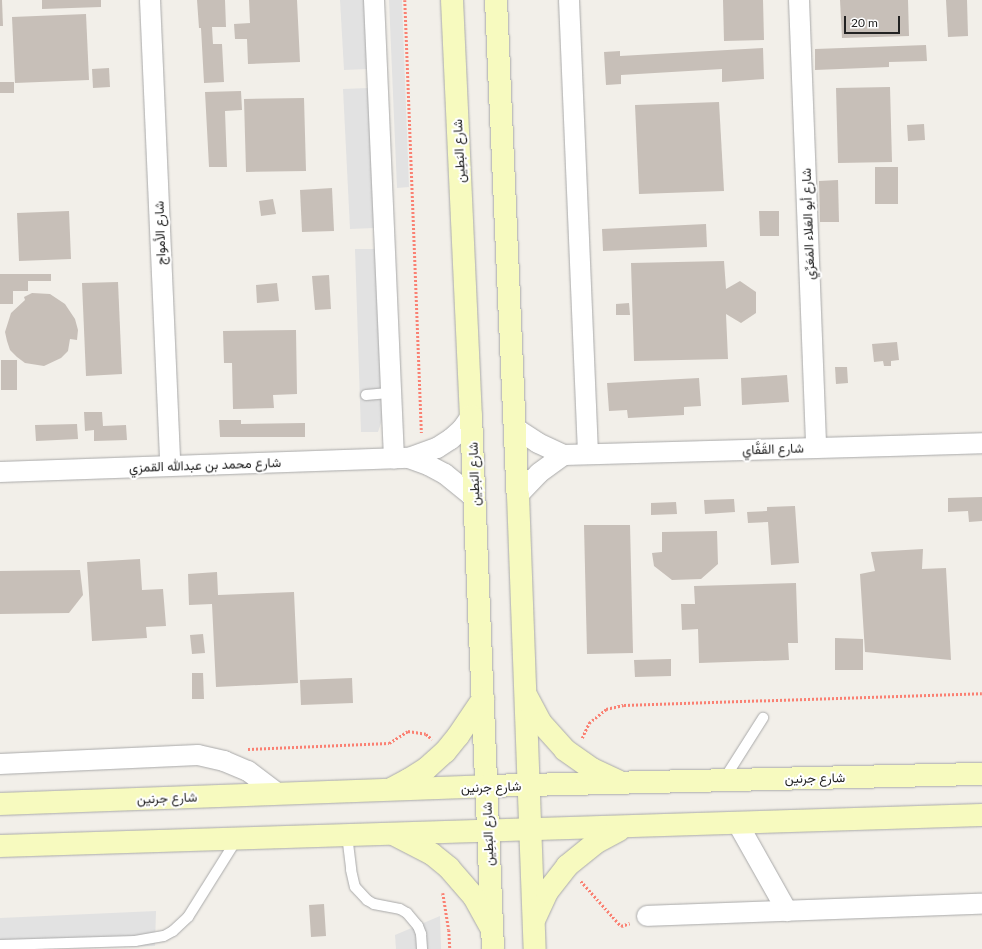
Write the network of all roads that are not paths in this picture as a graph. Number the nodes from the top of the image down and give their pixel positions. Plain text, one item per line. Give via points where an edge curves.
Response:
1 (150, 0) edge
2 (374, 0) edge
3 (452, 0) edge
4 (496, 0) edge
5 (569, 0) edge
6 (799, 0) edge
7 (391, 393) junction
8 (366, 394) dead end
9 (471, 416) junction
10 (515, 428) junction
11 (982, 443) edge
12 (816, 447) junction
13 (588, 454) junction
14 (564, 455) junction
15 (409, 457) junction
16 (170, 466) junction
17 (0, 472) edge
18 (518, 495) junction
19 (475, 498) junction
20 (525, 692) junction
21 (483, 699) junction
22 (762, 718) dead end
23 (0, 764) edge
24 (982, 774) edge
25 (723, 781) junction
26 (622, 783) junction
27 (528, 785) junction
28 (486, 786) junction
29 (387, 790) junction
30 (278, 794) junction
31 (0, 804) edge
32 (982, 815) edge
33 (738, 824) junction
34 (628, 827) junction
35 (530, 830) junction
36 (488, 831) junction
37 (392, 834) junction
38 (347, 835) junction
39 (237, 839) junction
40 (0, 846) edge
41 (982, 904) edge
42 (787, 912) junction
43 (647, 916) road end
44 (534, 921) junction
45 (492, 940) edge
46 (0, 945) edge
47 (422, 949) edge
48 (535, 949) edge

1 - 16 street, شارع الأمواج
2 - 7 street
3 - 9 main road, شارع البَطِين
4 - 10 main road
5 - 13 street
6 - 12 street, شارع أبو العَلاء المَعَرِّي
7 - 8 lane
7 - 15 street
9 - 15 street, شارع محمد بن عبدالله القمزي via 462,429 450,439
9 - 19 main road, شارع البَطِين
10 - 14 street, شارع القَفَّاي via 538,443
10 - 18 main road
11 - 12 street, شارع القَفَّاي
12 - 13 street, شارع القَفَّاي
13 - 14 street, شارع القَفَّاي
14 - 18 street via 539,473
15 - 16 street, شارع محمد بن عبدالله القمزي
15 - 19 street, شارع محمد بن عبدالله القمزي via 445,474
16 - 17 street, شارع محمد بن عبدالله القمزي
18 - 20 main road
19 - 21 main road, شارع البَطِين
20 - 26 main road via 541,723 565,750 592,769
20 - 27 main road
21 - 28 main road, شارع البَطِين
21 - 29 main road via 445,752 427,768
22 - 25 lane
23 - 30 street via 198,755 224,761 248,771
24 - 25 main road, شارع جرنين
25 - 26 main road, شارع جرنين
26 - 27 main road, شارع جرنين
27 - 28 main road, شارع جرنين
27 - 35 main road
28 - 29 main road, شارع جرنين
28 - 36 main road, شارع البَطِين
29 - 30 main road, شارع جرنين
30 - 31 main road, شارع جرنين
32 - 33 main road
33 - 34 main road
33 - 42 street
34 - 35 main road
34 - 44 main road via 595,843 567,866 547,892
35 - 36 main road
35 - 44 main road
36 - 37 main road
36 - 45 main road, شارع البَطِين
37 - 38 main road
37 - 45 main road via 432,854 449,868 474,897
38 - 39 main road
38 - 47 lane via 350,870 356,887 367,900 400,909 413,919 421,934
39 - 40 main road
39 - 46 lane via 188,917 164,936 134,942
41 - 42 street
42 - 43 street
44 - 48 main road

